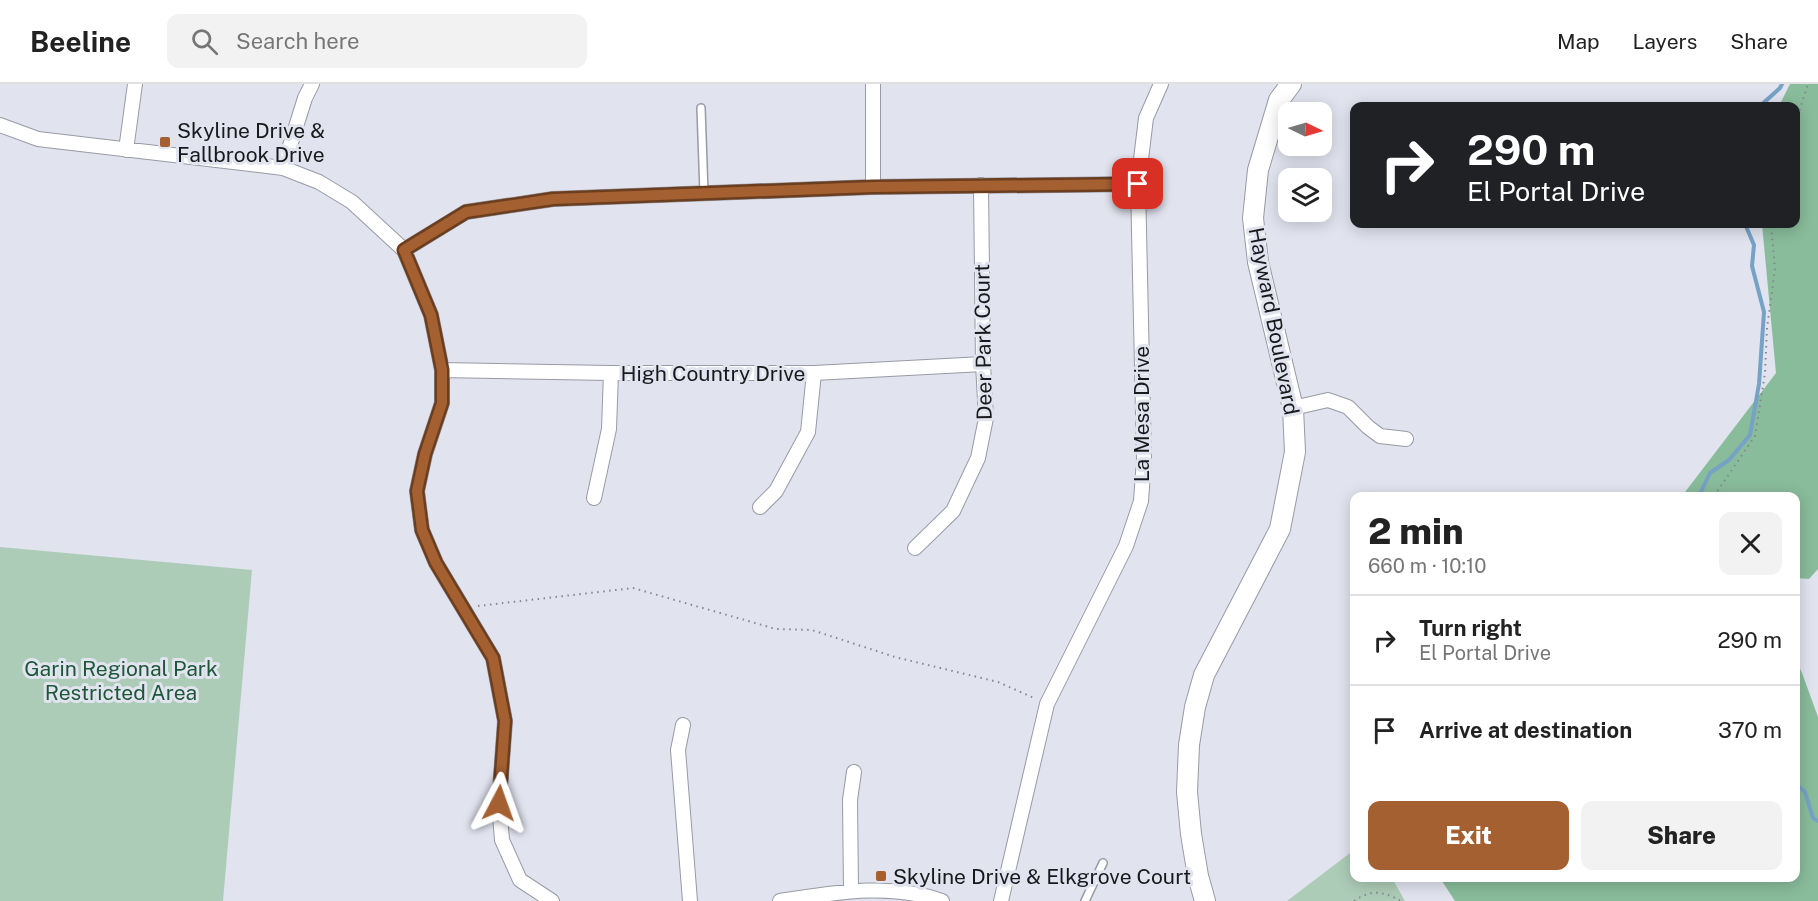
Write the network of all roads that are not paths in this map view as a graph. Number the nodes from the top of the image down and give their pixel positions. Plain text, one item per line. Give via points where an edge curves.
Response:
1 (135, 84) edge
2 (312, 84) edge
3 (873, 84) edge
4 (1161, 84) edge
5 (1291, 84) edge
6 (701, 108) dead end
7 (0, 125) edge
8 (126, 150) junction
9 (283, 168) junction
10 (1138, 184) junction
11 (981, 185) junction
12 (873, 187) junction
13 (704, 193) junction
14 (404, 250) junction
15 (983, 364) junction
16 (442, 370) junction
17 (611, 373) junction
18 (814, 373) junction
19 (1293, 408) junction
20 (1406, 439) dead end
21 (594, 498) dead end
22 (760, 507) dead end
23 (915, 548) dead end
24 (683, 725) dead end
25 (854, 772) dead end
26 (1103, 863) dead end
27 (851, 891) junction
28 (552, 901) edge
29 (690, 901) edge
30 (780, 901) edge
31 (942, 901) edge
32 (1001, 901) edge
33 (1085, 901) edge
34 (1205, 901) edge

1 - 8 street
2 - 9 street
3 - 12 street
4 - 10 street, La Mesa Drive via 1146,118
5 - 19 main road, Hayward Boulevard via 1279,100 1258,170 1253,218 1258,262
6 - 13 lane
7 - 8 street via 38,139
8 - 9 street
9 - 14 street via 319,182 352,202
10 - 11 street
10 - 32 street, La Mesa Drive via 1144,459 1141,501 1126,546 1047,704
11 - 12 street
11 - 15 street, Deer Park Court
12 - 13 street
13 - 14 street via 553,199 466,212
14 - 16 street via 431,315
15 - 18 street, High Country Drive
15 - 23 street, Deer Park Court via 986,418 978,458 953,511
16 - 17 street, High Country Drive
16 - 28 street via 442,403 417,491 422,530 436,563 493,658 505,721 499,803 502,840 520,880
17 - 18 street, High Country Drive
17 - 21 street via 609,429
18 - 22 street via 808,432 776,491
19 - 20 street via 1328,400 1348,407 1380,436
19 - 34 main road, Hayward Boulevard via 1295,453 1280,529 1203,675 1192,726 1188,803
24 - 29 street via 678,750
25 - 27 street via 850,801
26 - 33 lane
27 - 30 street
27 - 31 street via 886,890

